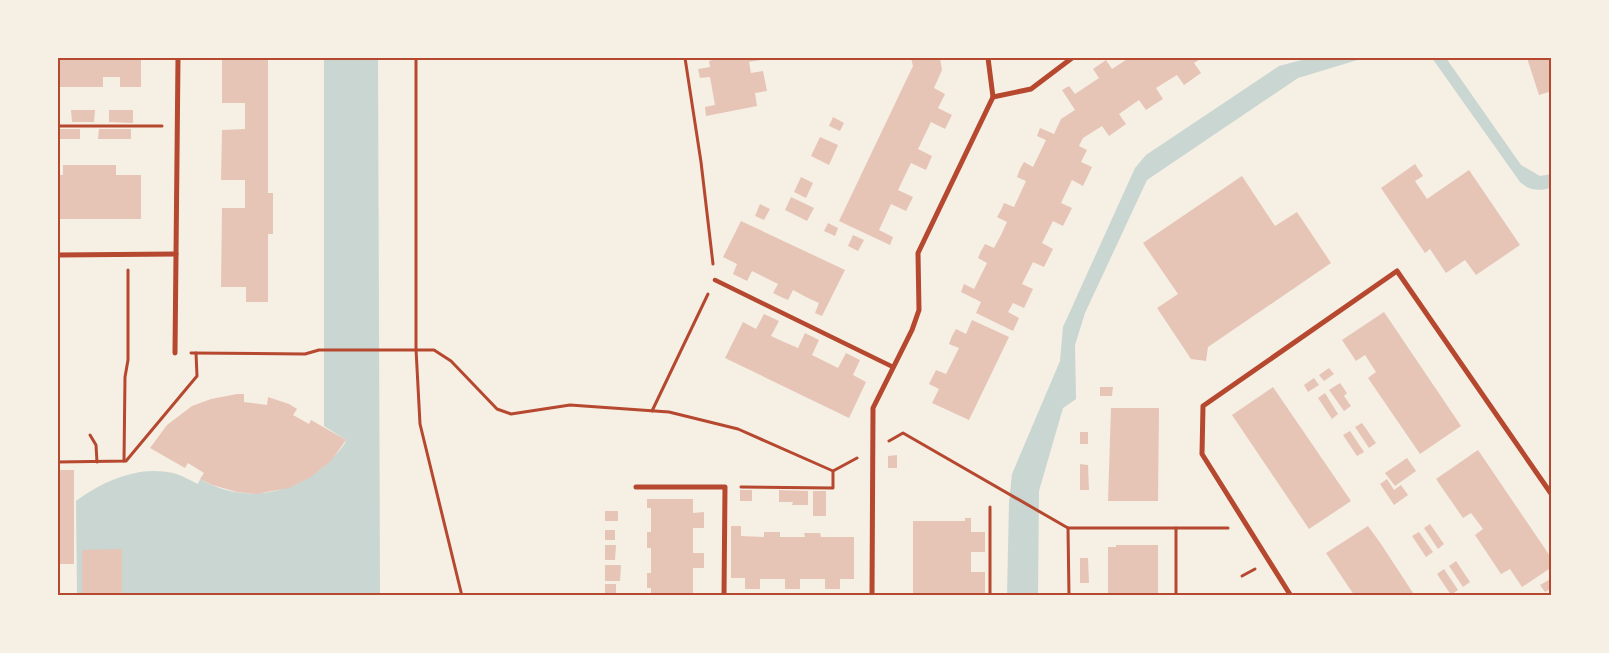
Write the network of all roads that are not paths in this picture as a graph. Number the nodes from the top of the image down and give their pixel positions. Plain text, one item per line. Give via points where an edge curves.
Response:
1 (178, 58) edge
2 (988, 58) edge
3 (1072, 58) edge
4 (992, 97) junction
5 (176, 254) junction
6 (58, 255) edge
7 (715, 280) road end
8 (175, 353) road end
9 (893, 367) junction
10 (636, 487) dead end
11 (1552, 495) edge
12 (724, 596) edge
13 (872, 596) edge
14 (1291, 596) edge

1 - 5 street
2 - 4 street
3 - 4 street via 1030,88
4 - 9 street via 918,253 919,310
5 - 6 street
5 - 8 street
7 - 9 street
9 - 13 street via 873,408
10 - 12 street via 725,487
11 - 14 street via 1397,272 1203,406 1202,454

